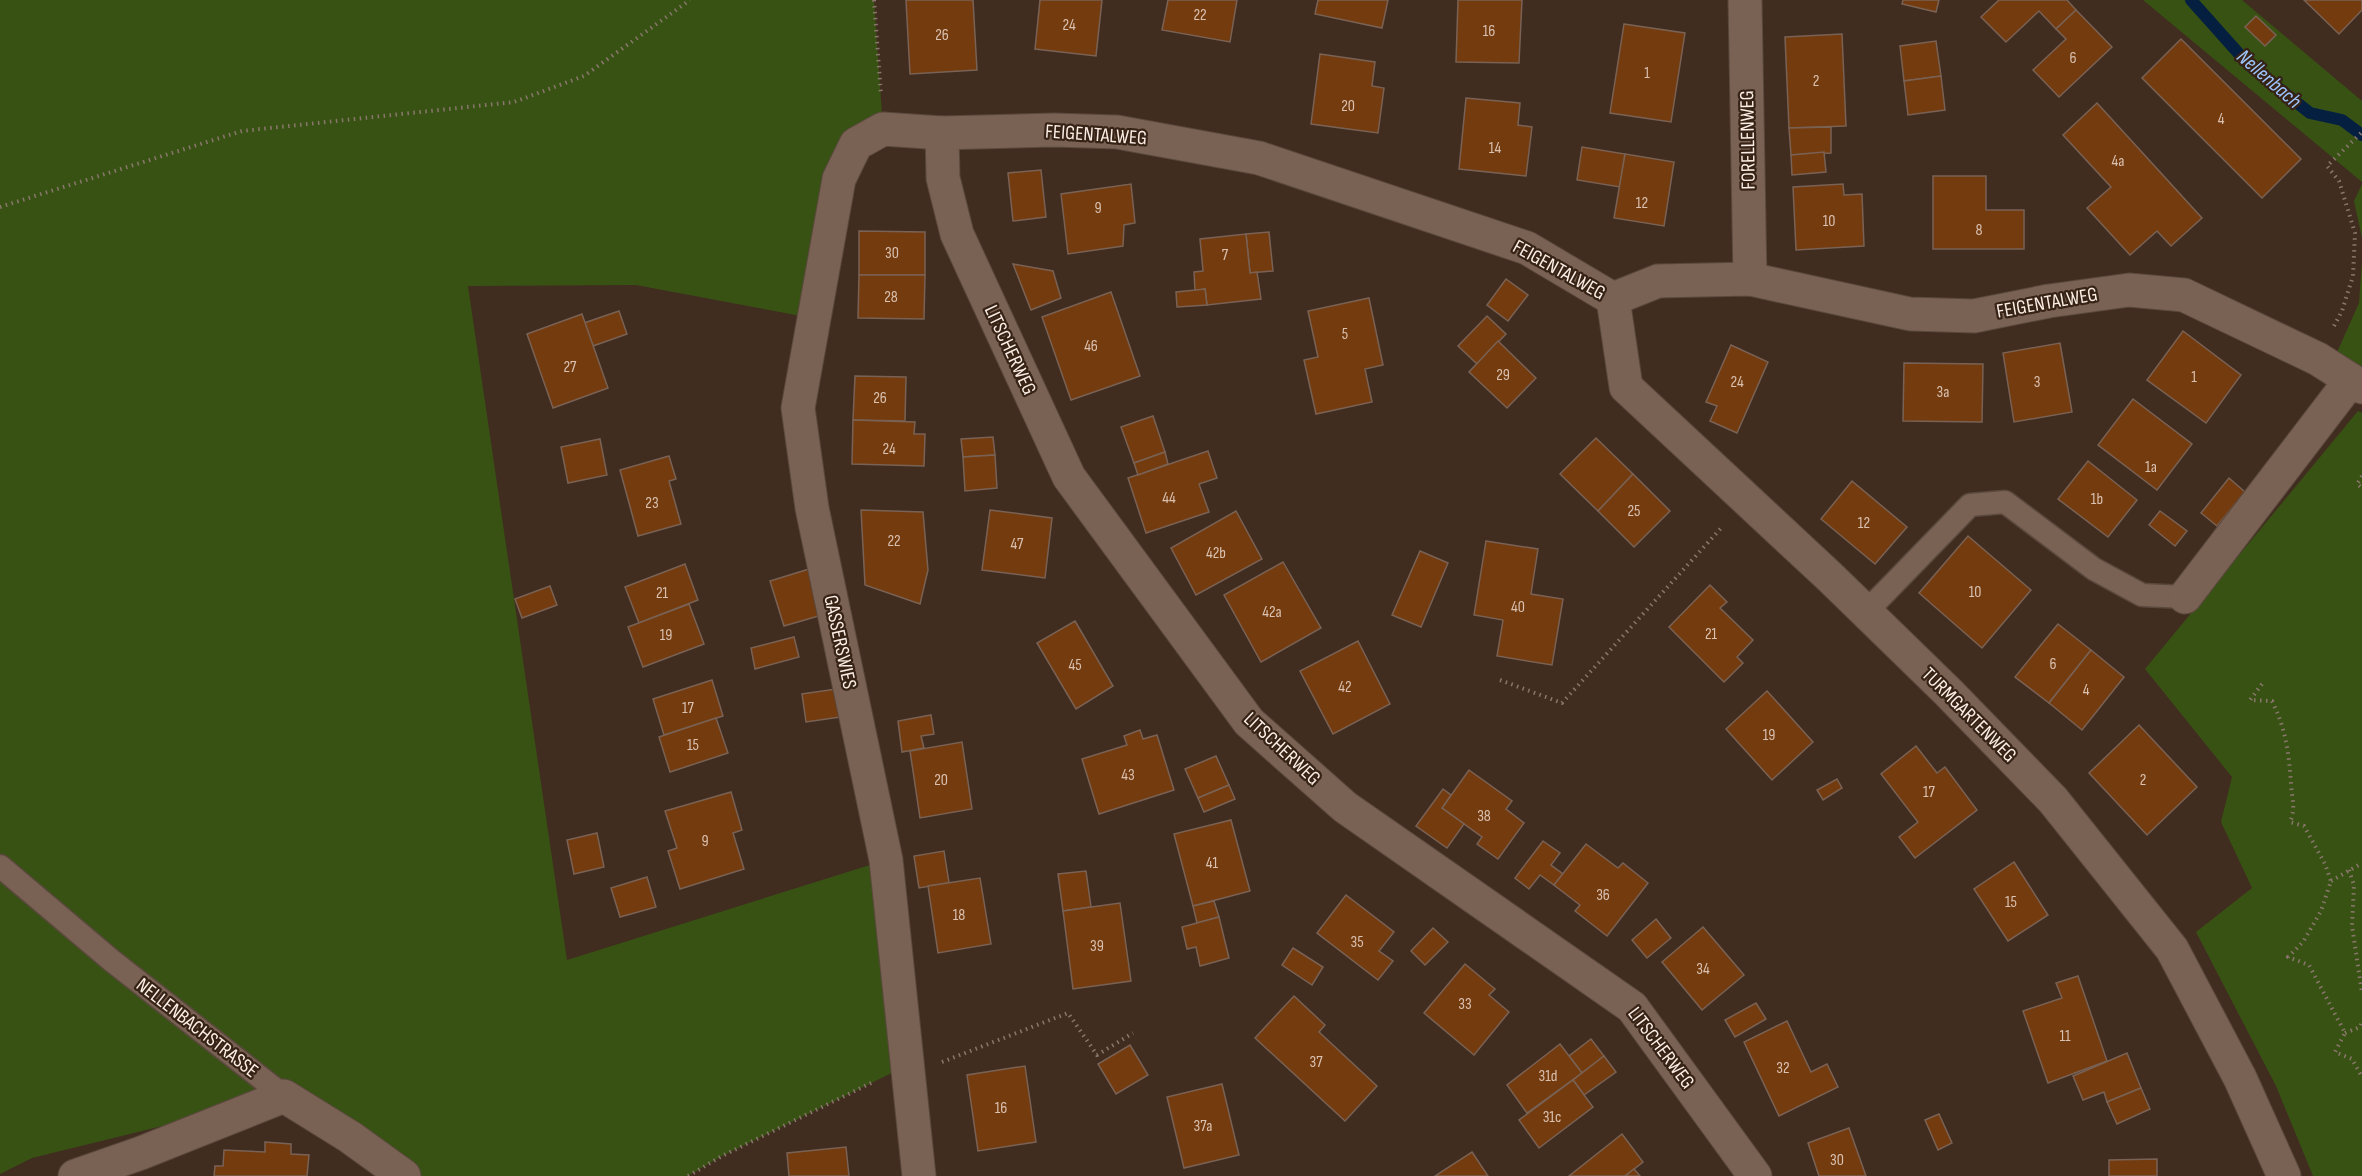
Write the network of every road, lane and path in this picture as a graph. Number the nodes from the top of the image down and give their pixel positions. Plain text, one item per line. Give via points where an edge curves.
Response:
1 (690, 0) edge
2 (874, 0) edge
3 (1745, 0) edge
4 (883, 129) junction
5 (2362, 132) edge
6 (942, 133) junction
7 (0, 207) edge
8 (1750, 279) junction
9 (1613, 299) junction
10 (2318, 359) junction
11 (2356, 383) edge
12 (2362, 476) edge
13 (2362, 488) edge
14 (1722, 527) dead end
15 (2185, 597) joint
16 (1866, 612) junction
17 (1500, 680) dead end
18 (2262, 684) dead end
19 (2362, 863) edge
20 (0, 866) edge
21 (2349, 870) junction
22 (2331, 881) junction
23 (2362, 993) edge
24 (2362, 1021) edge
25 (2345, 1033) junction
26 (1133, 1034) dead end
27 (906, 1066) junction
28 (2362, 1077) edge
29 (284, 1096) junction
30 (75, 1176) edge
31 (404, 1176) edge
32 (688, 1176) edge
33 (919, 1176) edge
34 (1755, 1176) edge
35 (2284, 1176) edge

1 - 7 path via 584,76 514,102 242,131
2 - 4 path
3 - 8 street, FORELLENWEG
4 - 6 street, FEIGENTALWEG
4 - 27 street, GASSERSWIES via 856,144 839,179 798,408 812,508 886,860
5 - 10 path via 2326,166 2339,181 2355,233 2354,276
6 - 9 street, FEIGENTALWEG via 1117,132 1259,158 1527,248
6 - 34 street, LITSCHERWEG via 943,178 957,234 1069,477 1250,722 1345,807 1632,1007
8 - 9 street, FEIGENTALWEG via 1658,281
8 - 10 street, FEIGENTALWEG via 1910,314 1974,316 2129,290 2184,295
9 - 16 street, TURMGARTENWEG via 1626,387
10 - 11 street, FEIGENTALWEG
11 - 15 street
12 - 13 path via 2357,484
14 - 17 path via 1562,703
15 - 16 lane via 2142,595 2123,585 2094,569 2005,502 1970,505
16 - 35 street, TURMGARTENWEG via 2053,800 2172,949 2240,1078
18 - 22 path via 2250,700 2272,701 2281,720 2288,744 2295,810 2290,822 2304,826
19 - 21 path
20 - 29 lane, NELLENBACHSTRASSE via 111,960
21 - 22 path
21 - 23 path via 2354,885 2352,926
22 - 25 path via 2321,911 2303,942 2288,957 2309,965
24 - 25 path via 2360,1027
25 - 28 path via 2335,1052 2352,1059
26 - 27 path via 1097,1055 1068,1013 929,1067
27 - 32 path
27 - 33 street, GASSERSWIES
29 - 30 street
29 - 31 street, NELLENBACHSTRASSE

